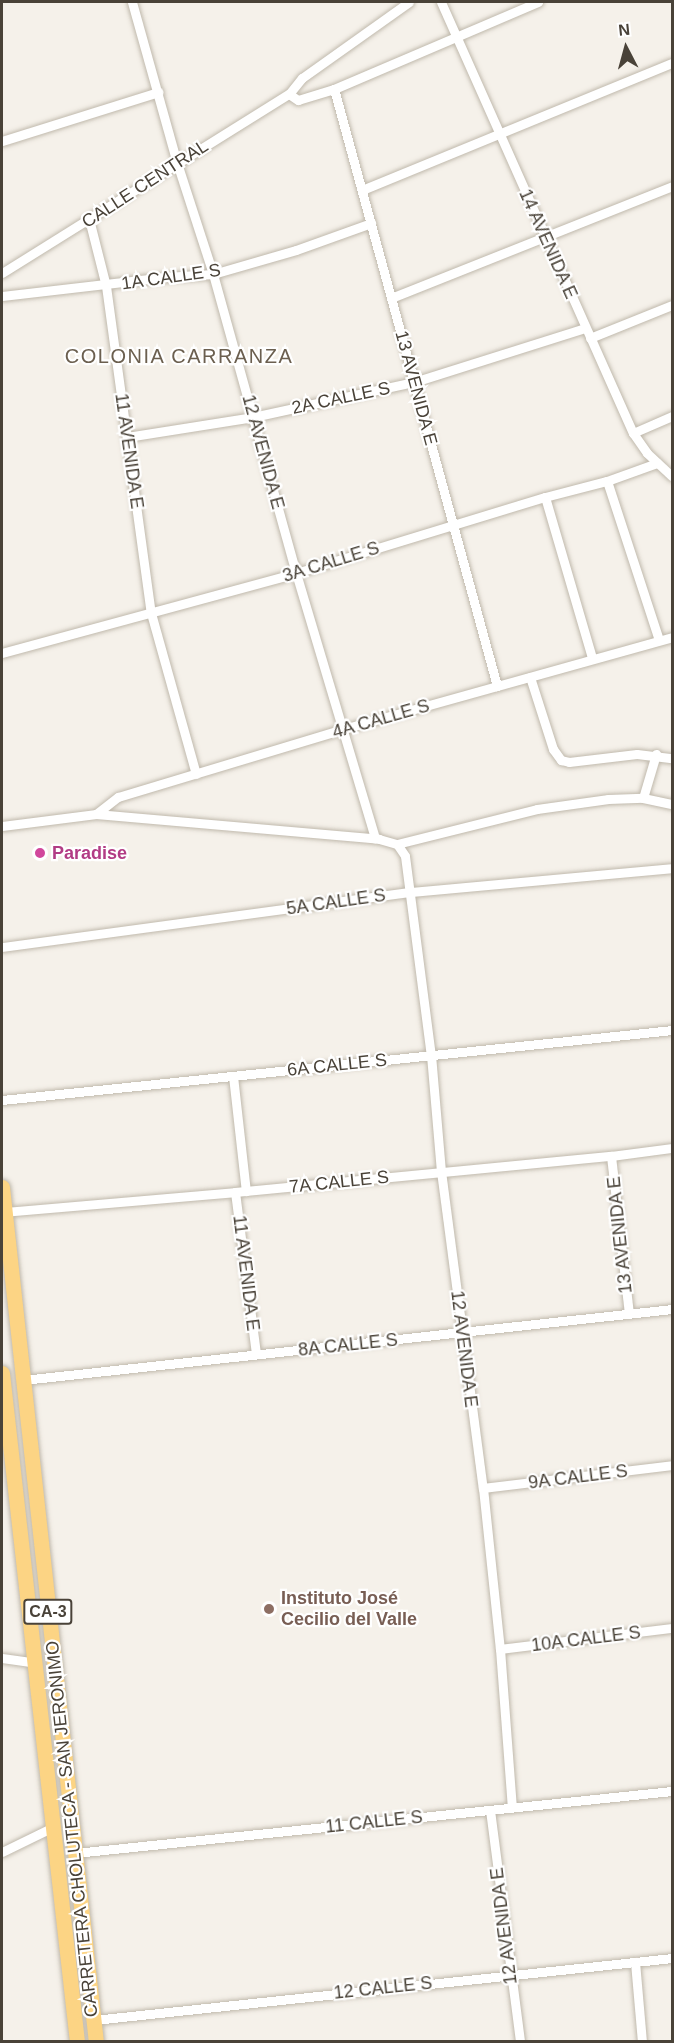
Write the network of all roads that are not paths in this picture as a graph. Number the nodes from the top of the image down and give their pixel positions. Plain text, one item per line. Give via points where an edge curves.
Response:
1 (132, 2) edge
2 (409, 2) edge
3 (441, 2) edge
4 (538, 2) edge
5 (456, 35) junction
6 (672, 63) edge
7 (334, 89) junction
8 (158, 92) junction
9 (289, 94) junction
10 (500, 133) junction
11 (2, 141) edge
12 (177, 163) junction
13 (672, 186) edge
14 (362, 190) junction
15 (90, 219) junction
16 (371, 223) junction
17 (546, 238) junction
18 (2, 273) edge
19 (213, 274) junction
20 (106, 286) junction
21 (2, 296) edge
22 (391, 298) junction
23 (672, 304) edge
24 (585, 328) junction
25 (590, 338) junction
26 (414, 382) junction
27 (672, 416) edge
28 (253, 417) junction
29 (633, 433) junction
30 (127, 437) junction
31 (657, 462) junction
32 (672, 476) edge
33 (607, 481) junction
34 (544, 497) junction
35 (453, 525) junction
36 (296, 573) junction
37 (150, 613) junction
38 (672, 637) edge
39 (659, 640) junction
40 (2, 653) edge
41 (592, 658) junction
42 (530, 677) junction
43 (497, 686) junction
44 (343, 729) junction
45 (656, 754) junction
46 (672, 758) edge
47 (196, 774) junction
48 (643, 798) junction
49 (672, 804) edge
50 (96, 814) junction
51 (2, 826) edge
52 (375, 838) junction
53 (398, 844) junction
54 (672, 868) edge
55 (410, 892) junction
56 (2, 947) edge
57 (672, 1030) edge
58 (431, 1055) junction
59 (233, 1076) junction
60 (2, 1100) edge
61 (672, 1148) edge
62 (611, 1156) junction
63 (441, 1171) junction
64 (2, 1187) edge
65 (246, 1191) junction
66 (236, 1192) junction
67 (4, 1212) junction
68 (672, 1309) edge
69 (629, 1313) junction
70 (462, 1333) junction
71 (256, 1354) junction
72 (2, 1373) edge
73 (22, 1380) junction
74 (3, 1411) edge
75 (672, 1465) edge
76 (483, 1488) junction
77 (672, 1629) edge
78 (500, 1649) junction
79 (2, 1658) edge
80 (36, 1663) junction
81 (672, 1791) edge
82 (512, 1808) junction
83 (490, 1810) junction
84 (53, 1827) junction
85 (2, 1852) edge
86 (75, 1853) junction
87 (672, 1958) edge
88 (635, 1962) junction
89 (510, 1975) junction
90 (94, 2020) junction
91 (77, 2042) edge
92 (96, 2042) edge
93 (520, 2042) edge
94 (642, 2042) edge

1 - 8 street, 12 AVENIDA E
2 - 9 street, CALLE CENTRAL via 302,78
3 - 5 street, 14 AVENIDA E
4 - 5 street
5 - 7 street
5 - 10 street, 14 AVENIDA E
6 - 10 street
7 - 9 street via 298,100
7 - 14 street, 13 AVENIDA E
8 - 11 street
8 - 12 street, 12 AVENIDA E
9 - 12 street, CALLE CENTRAL
10 - 14 street
10 - 17 street, 14 AVENIDA E
12 - 15 street, CALLE CENTRAL
12 - 19 street, 12 AVENIDA E
13 - 17 street
14 - 16 street, 13 AVENIDA E
15 - 18 street, CALLE CENTRAL
15 - 20 street, 11 AVENIDA E
16 - 19 street, 1A CALLE S
16 - 22 street, 13 AVENIDA E
17 - 22 street
17 - 24 street, 14 AVENIDA E
19 - 20 street, 1A CALLE S
19 - 28 street, 12 AVENIDA E
20 - 21 street, 1A CALLE S
20 - 30 street, 11 AVENIDA E
22 - 26 street, 13 AVENIDA E
23 - 25 street
24 - 25 street, 14 AVENIDA E
24 - 26 street, 2A CALLE S
25 - 29 street, 14 AVENIDA E
26 - 28 street, 2A CALLE S
26 - 35 street, 13 AVENIDA E
27 - 29 street
28 - 30 street, 2A CALLE S
28 - 36 street, 12 AVENIDA E
29 - 31 street, 14 AVENIDA E
30 - 37 street, 11 AVENIDA E
31 - 32 street, 14 AVENIDA E
31 - 33 street, 3A CALLE S
33 - 34 street, 3A CALLE S
33 - 39 street
34 - 35 street, 3A CALLE S
34 - 41 street
35 - 36 street, 3A CALLE S
35 - 43 street, 13 AVENIDA E
36 - 37 street, 3A CALLE S
36 - 44 street, 12 AVENIDA E
37 - 40 street, 3A CALLE S
37 - 47 street, 11 AVENIDA E
38 - 39 street, 4A CALLE S
39 - 41 street, 4A CALLE S
41 - 42 street, 4A CALLE S
42 - 43 street, 4A CALLE S
42 - 45 street via 553,749 561,760
43 - 44 street, 4A CALLE S
44 - 47 street, 4A CALLE S
44 - 52 street, 12 AVENIDA E
45 - 46 street
45 - 48 street
47 - 50 street, 4A CALLE S via 118,797
48 - 49 street
48 - 53 street via 537,809
50 - 51 street, 4A CALLE S
50 - 52 street, 4A CALLE S
52 - 53 street, 4A CALLE S
53 - 55 street, 12 AVENIDA E via 405,856
54 - 55 street, 5A CALLE S
55 - 56 street, 5A CALLE S
55 - 58 street, 12 AVENIDA E
57 - 58 street, 6A CALLE S
58 - 59 street, 6A CALLE S
58 - 63 street, 12 AVENIDA E
59 - 60 street, 6A CALLE S
59 - 65 street, 11 AVENIDA E
61 - 62 street, 7A CALLE S
62 - 63 street, 7A CALLE S
62 - 69 street, 13 AVENIDA E
63 - 65 street, 7A CALLE S
63 - 70 street, 12 AVENIDA E
64 - 67 highway, CARRETERA CHOLUTECA - SAN JERONIMO / CA-3
65 - 66 street, 7A CALLE S
66 - 67 street, 7A CALLE S
66 - 71 street, 11 AVENIDA E
67 - 73 highway, CARRETERA CHOLUTECA - SAN JERONIMO / CA-3
68 - 69 street, 8A CALLE S
69 - 70 street, 8A CALLE S
70 - 71 street, 8A CALLE S
70 - 76 street, 12 AVENIDA E
71 - 73 street, 8A CALLE S
72 - 74 highway, CARRETERA CHOLUTECA - SAN JERONIMO / CA-3
73 - 86 highway, CARRETERA CHOLUTECA - SAN JERONIMO / CA-3
74 - 80 highway, CARRETERA CHOLUTECA - SAN JERONIMO / CA-3
75 - 76 street, 9A CALLE S
76 - 78 street, 12 AVENIDA E
77 - 78 street, 10A CALLE S
78 - 82 street, 12 AVENIDA E
79 - 80 street
80 - 84 highway, CARRETERA CHOLUTECA - SAN JERONIMO / CA-3
81 - 82 street, 11 CALLE S
82 - 83 street, 11 CALLE S
83 - 86 street, 11 CALLE S
83 - 89 street, 12 AVENIDA E
84 - 85 street
84 - 91 highway, CARRETERA CHOLUTECA - SAN JERONIMO / CA-3
86 - 90 highway, CARRETERA CHOLUTECA - SAN JERONIMO / CA-3
87 - 88 street, 12 CALLE S
88 - 89 street, 12 CALLE S
88 - 94 street
89 - 90 street, 12 CALLE S
89 - 93 street, 12 AVENIDA E
90 - 92 highway, CARRETERA CHOLUTECA - SAN JERONIMO / CA-3

